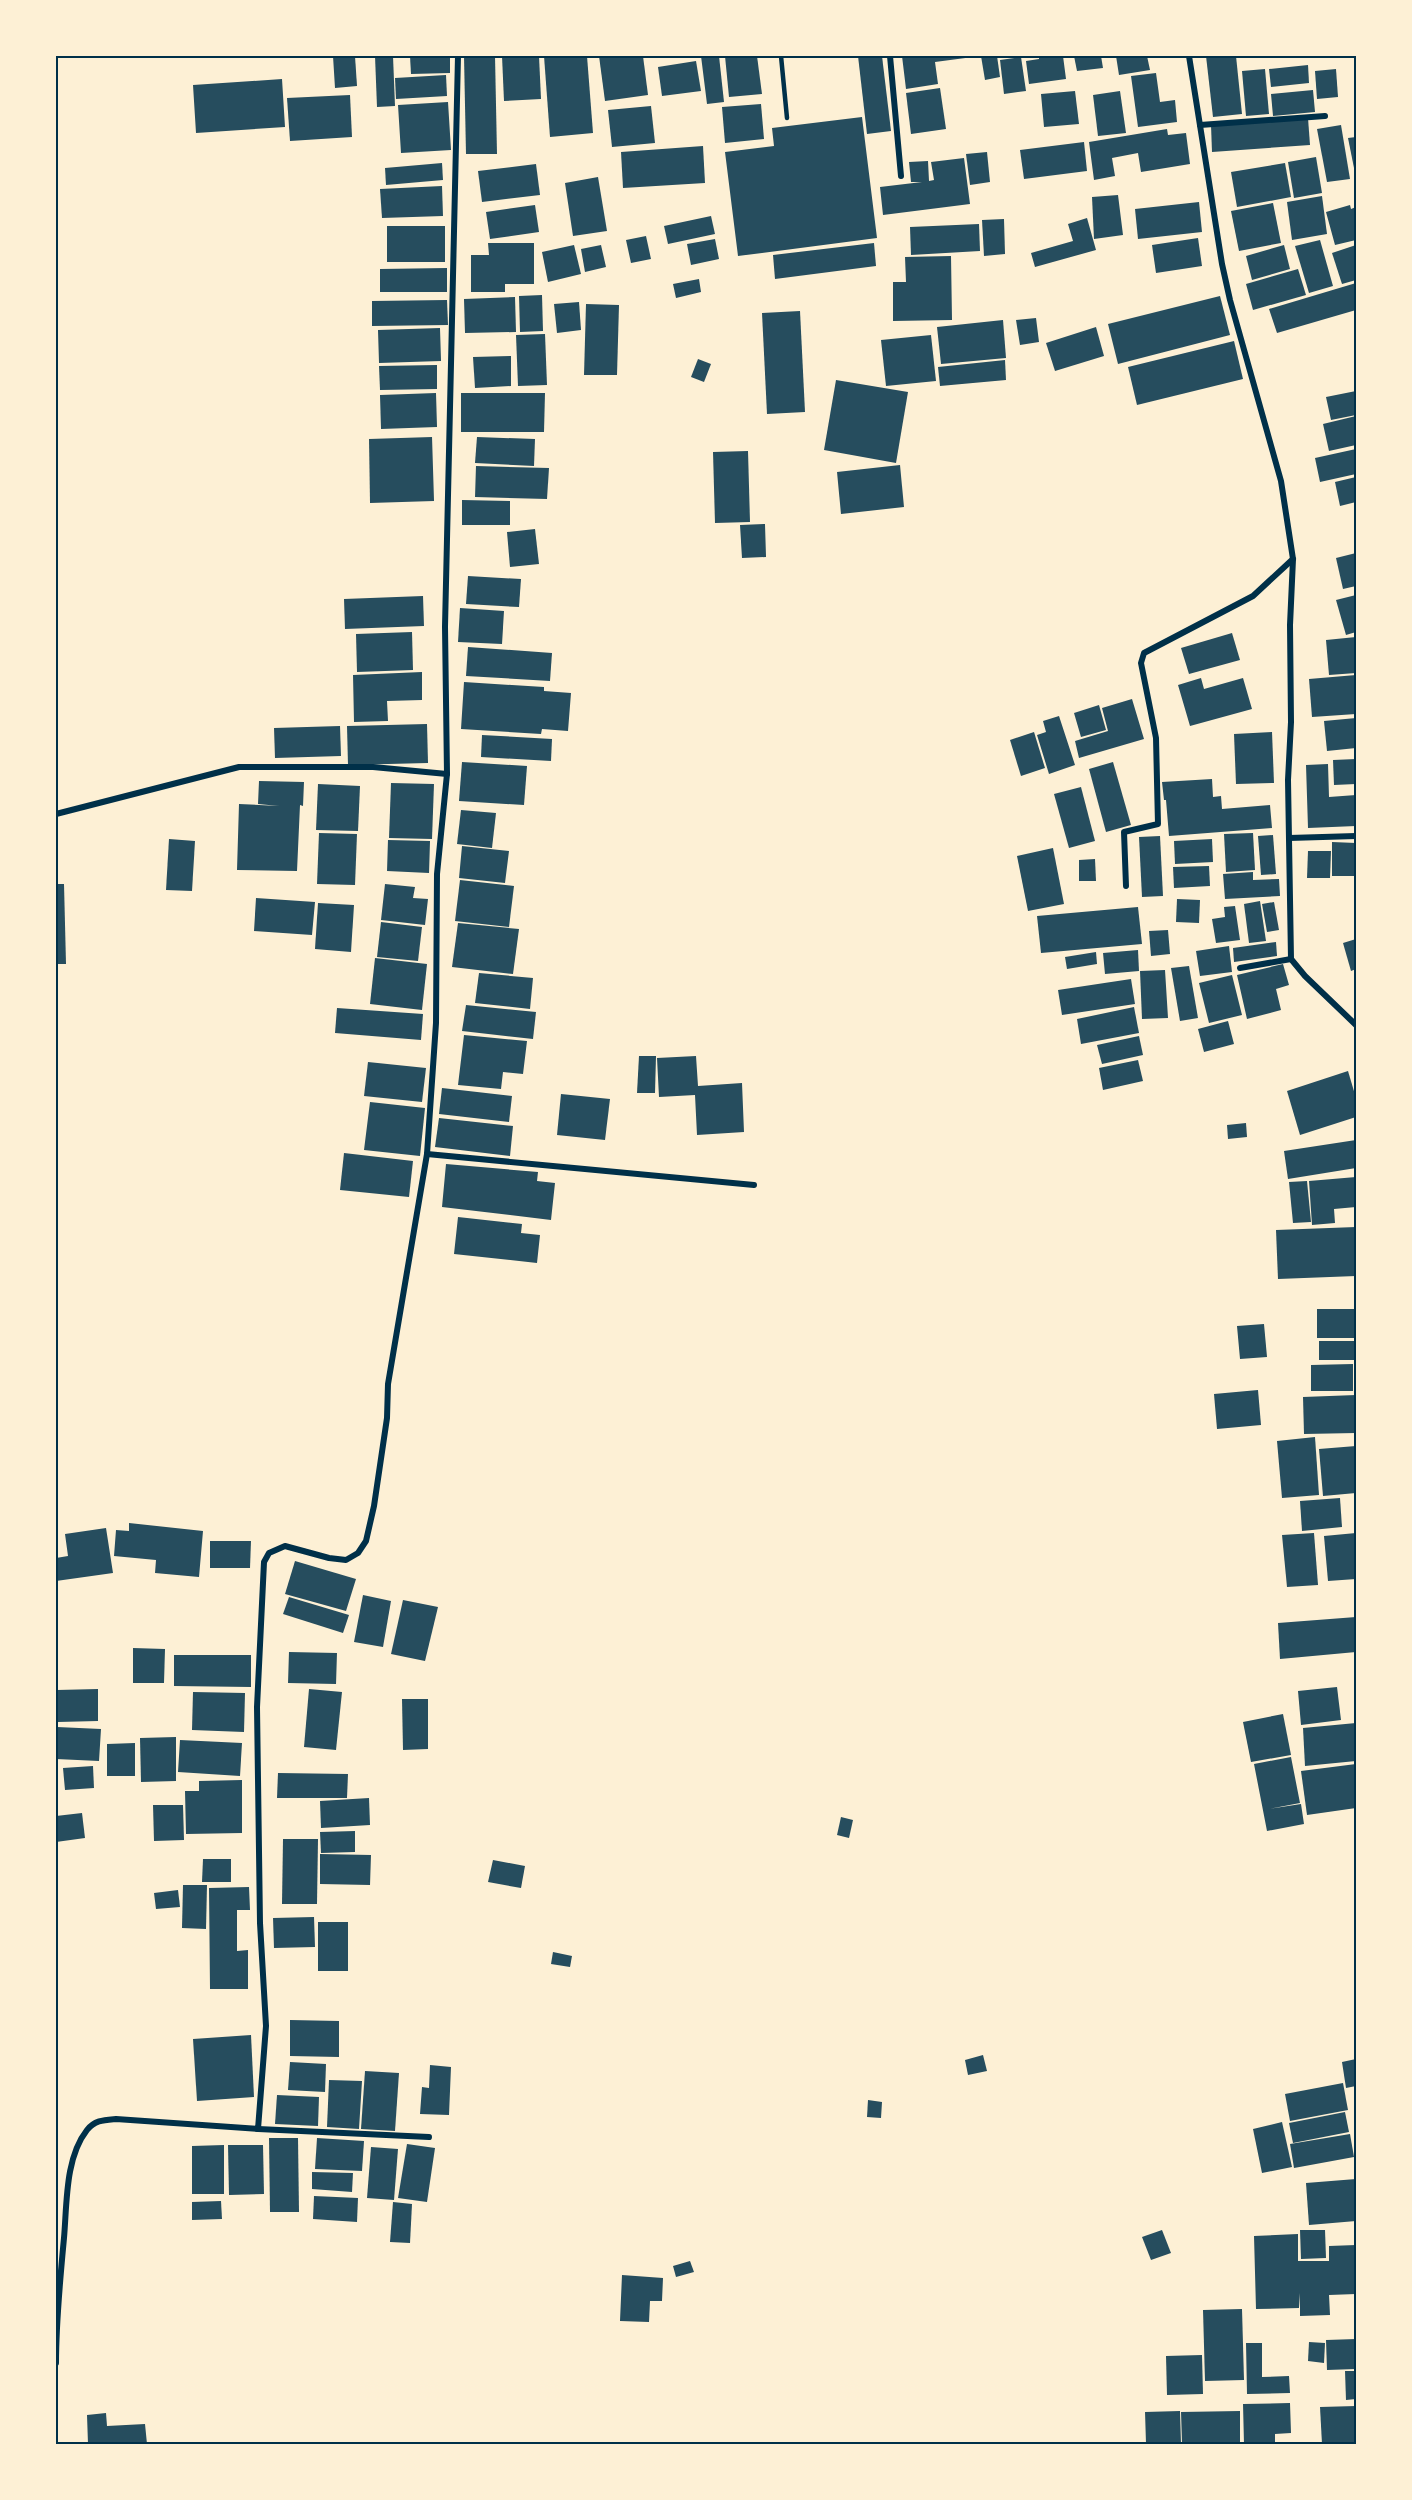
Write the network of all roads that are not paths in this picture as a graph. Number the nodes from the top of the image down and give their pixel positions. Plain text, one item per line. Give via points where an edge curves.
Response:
1 (458, 56) edge
2 (781, 56) edge
3 (890, 56) edge
4 (1189, 56) edge
5 (1325, 116) dead end
6 (787, 118) dead end
7 (1200, 125) junction
8 (902, 176) dead end
9 (1293, 559) junction
10 (447, 774) junction
11 (56, 814) edge
12 (1356, 836) edge
13 (1289, 838) junction
14 (1126, 886) dead end
15 (1291, 959) junction
16 (1240, 968) dead end
17 (1356, 1024) edge
18 (427, 1154) junction
19 (754, 1185) dead end
20 (258, 2129) junction
21 (429, 2138) dead end
22 (56, 2364) edge

1 - 10 street via 445,615
2 - 6 lane
3 - 8 street
4 - 7 street
5 - 7 street
7 - 9 street via 1228,291 1281,481
9 - 13 street
9 - 14 street via 1253,596 1144,653 1141,663 1156,738 1158,824 1124,832
10 - 11 street via 373,767 239,767
10 - 18 street via 437,874 436,1023
12 - 13 street
13 - 15 street
15 - 16 street
15 - 17 street
18 - 19 street
18 - 20 street via 366,1541 358,1553 346,1560 285,1546 268,1553 264,1562 257,1707 260,1923 266,2026
20 - 21 street
20 - 22 street via 116,2119 97,2121 87,2129 70,2172 56,2321

